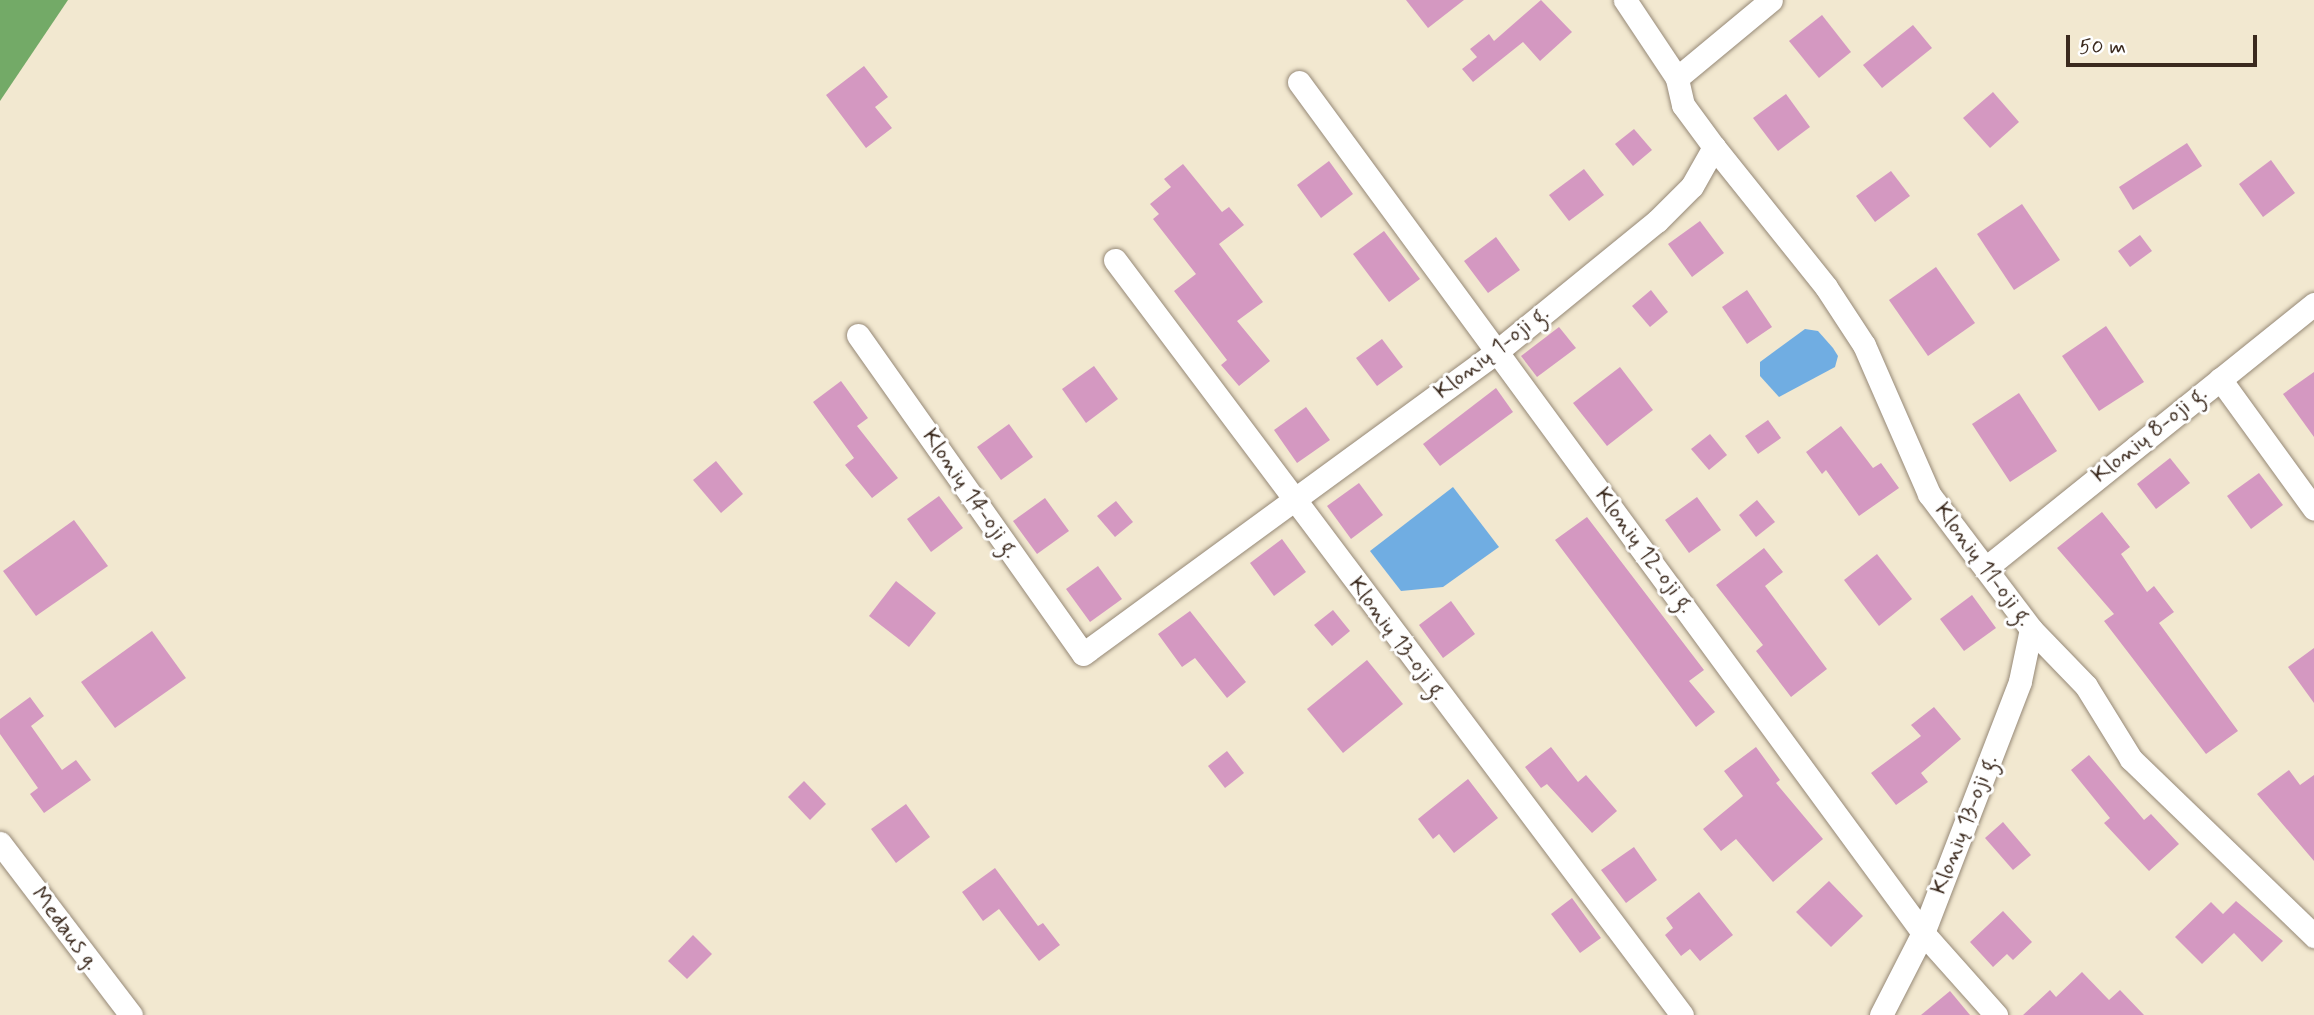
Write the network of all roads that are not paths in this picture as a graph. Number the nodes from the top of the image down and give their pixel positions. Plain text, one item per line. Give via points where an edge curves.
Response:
1 (1625, 0) edge
2 (1771, 0) edge
3 (1677, 78) junction
4 (1299, 82) dead end
5 (1714, 147) junction
6 (1115, 260) dead end
7 (2314, 304) edge
8 (858, 335) dead end
9 (1495, 353) junction
10 (2220, 379) junction
11 (1293, 502) junction
12 (2314, 509) edge
13 (1987, 567) junction
14 (2031, 629) junction
15 (1083, 654) joint
16 (0, 842) edge
17 (1923, 933) junction
18 (2314, 936) edge
19 (131, 1015) edge
20 (1682, 1015) edge
21 (1881, 1015) edge
22 (1996, 1015) edge

1 - 3 street
2 - 3 street
3 - 5 street via 1684,105
4 - 9 street, Klonių 12-oji g.
5 - 9 street, Klonių 1-oji g. via 1692,186 1657,221
5 - 13 street, Klonių 11-oji g. via 1842,310 1864,345 1929,494
6 - 11 street, Klonių 13-oji g.
7 - 10 street, Klonių 8-oji g.
8 - 15 street, Klonių 14-oji g.
9 - 11 street, Klonių 1-oji g.
9 - 17 street, Klonių 12-oji g. via 1807,769
10 - 12 street
10 - 13 street, Klonių 8-oji g.
11 - 15 street, Klonių 1-oji g.
11 - 20 street, Klonių 13-oji g.
13 - 14 street, Klonių 11-oji g.
14 - 17 street, Klonių 13-oji g. via 2020,681
14 - 18 street, Klonių 11-oji g. via 2086,686 2131,759
16 - 19 street, Medaus g.
17 - 21 street, Klonių 13-oji g.
17 - 22 street, Klonių 12-oji g.

